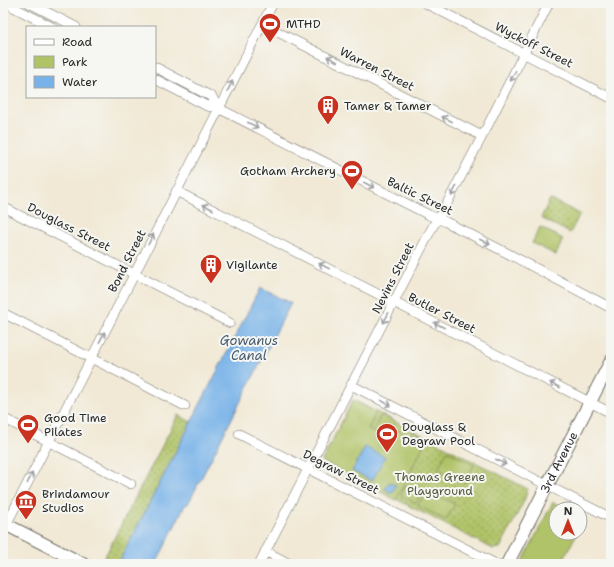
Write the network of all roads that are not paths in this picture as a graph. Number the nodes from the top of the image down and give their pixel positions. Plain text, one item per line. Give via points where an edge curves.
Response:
1 (9, 3) edge
2 (29, 3) edge
3 (273, 3) edge
4 (425, 3) edge
5 (549, 3) edge
6 (262, 24) junction
7 (50, 26) edge
8 (74, 26) edge
9 (524, 53) junction
10 (156, 68) edge
11 (156, 80) edge
12 (611, 98) edge
13 (218, 108) junction
14 (482, 136) junction
15 (176, 191) junction
16 (3, 207) edge
17 (438, 219) junction
18 (134, 274) junction
19 (394, 302) junction
20 (611, 308) edge
21 (3, 312) edge
22 (230, 323) dead end
23 (92, 358) junction
24 (611, 361) edge
25 (351, 385) junction
26 (590, 402) junction
27 (185, 406) dead end
28 (611, 413) edge
29 (3, 418) edge
30 (239, 434) dead end
31 (49, 442) junction
32 (308, 469) junction
33 (131, 484) dead end
34 (547, 486) junction
35 (611, 518) edge
36 (4, 526) edge
37 (265, 551) junction
38 (83, 564) edge
39 (259, 564) edge
40 (290, 564) edge
41 (496, 564) edge
42 (506, 564) edge

1 - 7 street via 12,7
2 - 8 street
3 - 6 street, Bond Street
4 - 9 street, Wyckoff Street
5 - 9 street, Nevins Street
13 -> 6 street, Bond Street
14 -> 6 street, Warren Street
9 - 12 street, Wyckoff Street
9 -> 14 street, Nevins Street
10 - 13 street, Baltic Street via 212,96
11 - 13 street, Baltic Street via 207,106
13 - 15 street, Bond Street
13 -> 17 street, Baltic Street
14 -> 17 street, Nevins Street
18 -> 15 street, Bond Street
19 -> 15 street, Butler Street
16 - 18 street, Douglass Street
17 - 19 street, Nevins Street
17 -> 20 street, Baltic Street
18 - 22 street, Douglass Street
23 -> 18 street, Bond Street
19 -> 25 street, Nevins Street
26 -> 19 street, Butler Street
21 - 23 street
23 - 27 street
23 - 31 street, Bond Street
24 - 26 main road, 3rd Avenue
25 - 32 street, Nevins Street
25 -> 34 street
26 - 28 street, Butler Street
26 - 34 main road, 3rd Avenue
29 - 31 street
30 - 32 street, Degraw Street
31 - 33 street
36 -> 31 street, Bond Street
32 - 37 street, Nevins Street
32 - 41 street, Degraw Street
34 - 35 street
34 - 42 main road, 3rd Avenue
36 - 38 main road
37 - 39 street, Nevins Street
37 - 40 street

